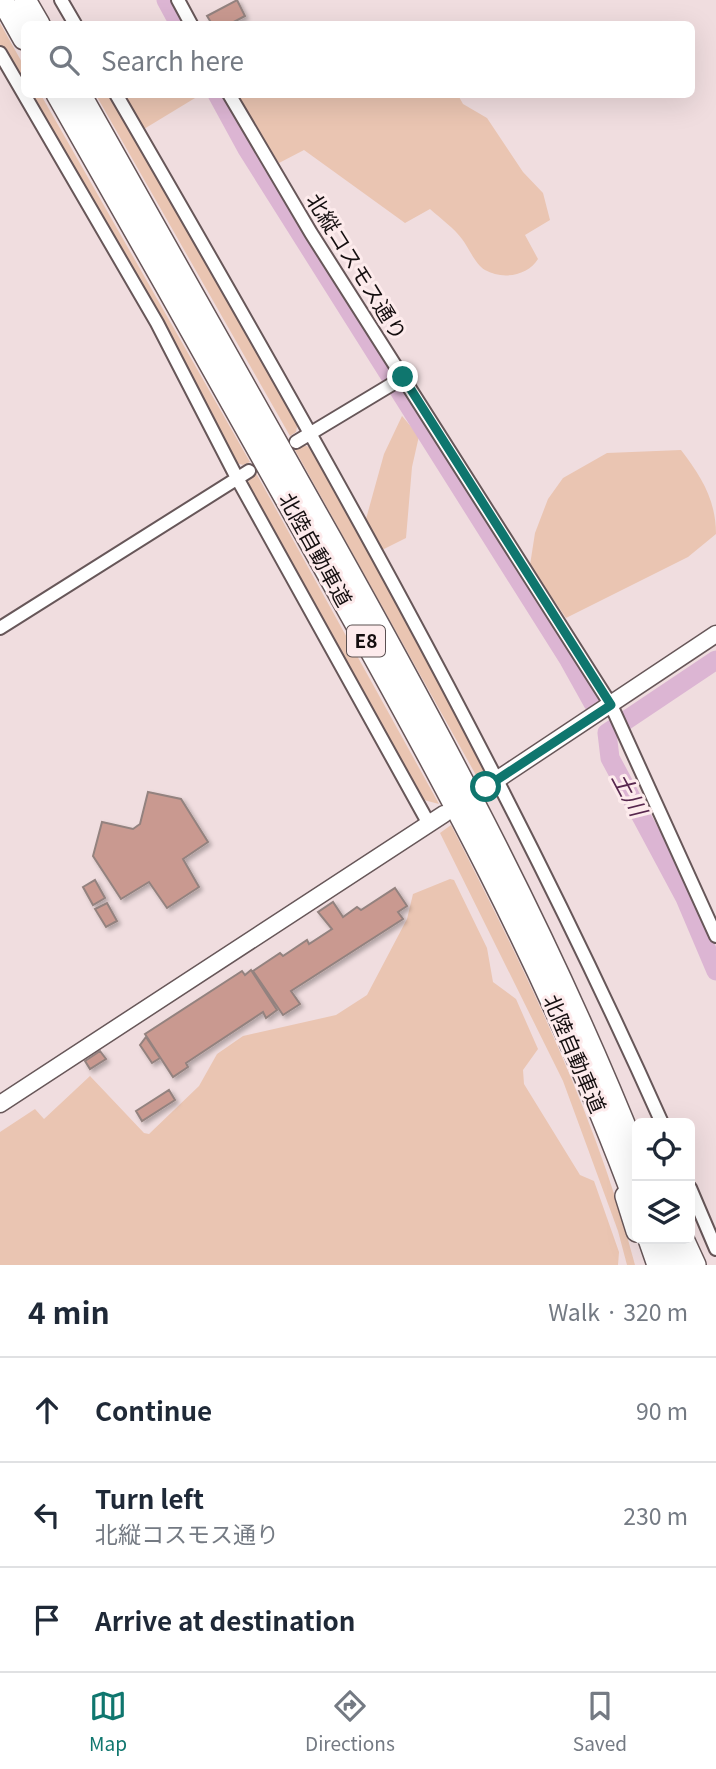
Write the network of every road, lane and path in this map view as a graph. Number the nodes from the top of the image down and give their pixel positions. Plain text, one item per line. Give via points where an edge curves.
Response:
1 (2, 0) edge
2 (25, 0) edge
3 (61, 0) edge
4 (178, 0) edge
5 (37, 21) edge
6 (73, 21) edge
7 (189, 21) edge
8 (21, 34) edge
9 (0, 53) edge
10 (21, 89) edge
11 (26, 98) edge
12 (59, 98) edge
13 (82, 98) edge
14 (118, 98) edge
15 (231, 98) edge
16 (395, 382) dead end
17 (309, 435) junction
18 (296, 442) dead end
19 (249, 471) dead end
20 (237, 478) junction
21 (0, 628) edge
22 (716, 634) edge
23 (612, 707) junction
24 (492, 782) junction
25 (444, 814) dead end
26 (429, 824) junction
27 (716, 936) edge
28 (605, 1099) junction
29 (0, 1104) edge
30 (660, 1118) edge
31 (632, 1136) edge
32 (632, 1147) edge
33 (632, 1190) edge
34 (695, 1200) edge
35 (632, 1210) edge
36 (642, 1244) edge
37 (651, 1244) edge
38 (670, 1244) edge
39 (685, 1244) edge
40 (716, 1249) edge
41 (648, 1265) edge
42 (659, 1265) edge
43 (678, 1265) edge
44 (695, 1265) edge

1 - 8 highway
2 - 5 highway
3 - 6 street
4 - 7 street
9 - 10 street
11 - 20 street via 157,323
12 - 28 highway, 北陸自動車道 / E8 via 399,701
13 - 28 highway, 北陸自動車道 / E8 via 476,804 548,948
14 - 17 street
15 - 23 street, 北縦コスモス通り via 311,233
16 - 17 street
17 - 18 street
17 - 24 street
19 - 20 street
20 - 21 street
20 - 26 street
22 - 23 street
23 - 24 street
23 - 27 street, 北縦コスモス通り
24 - 30 street
25 - 26 street
26 - 29 street
28 - 31 highway
28 - 32 highway, 北陸自動車道 / E8
28 - 33 highway, 北陸自動車道 / E8
28 - 35 highway
34 - 40 street
36 - 41 highway
37 - 42 highway
38 - 43 highway
39 - 44 highway

